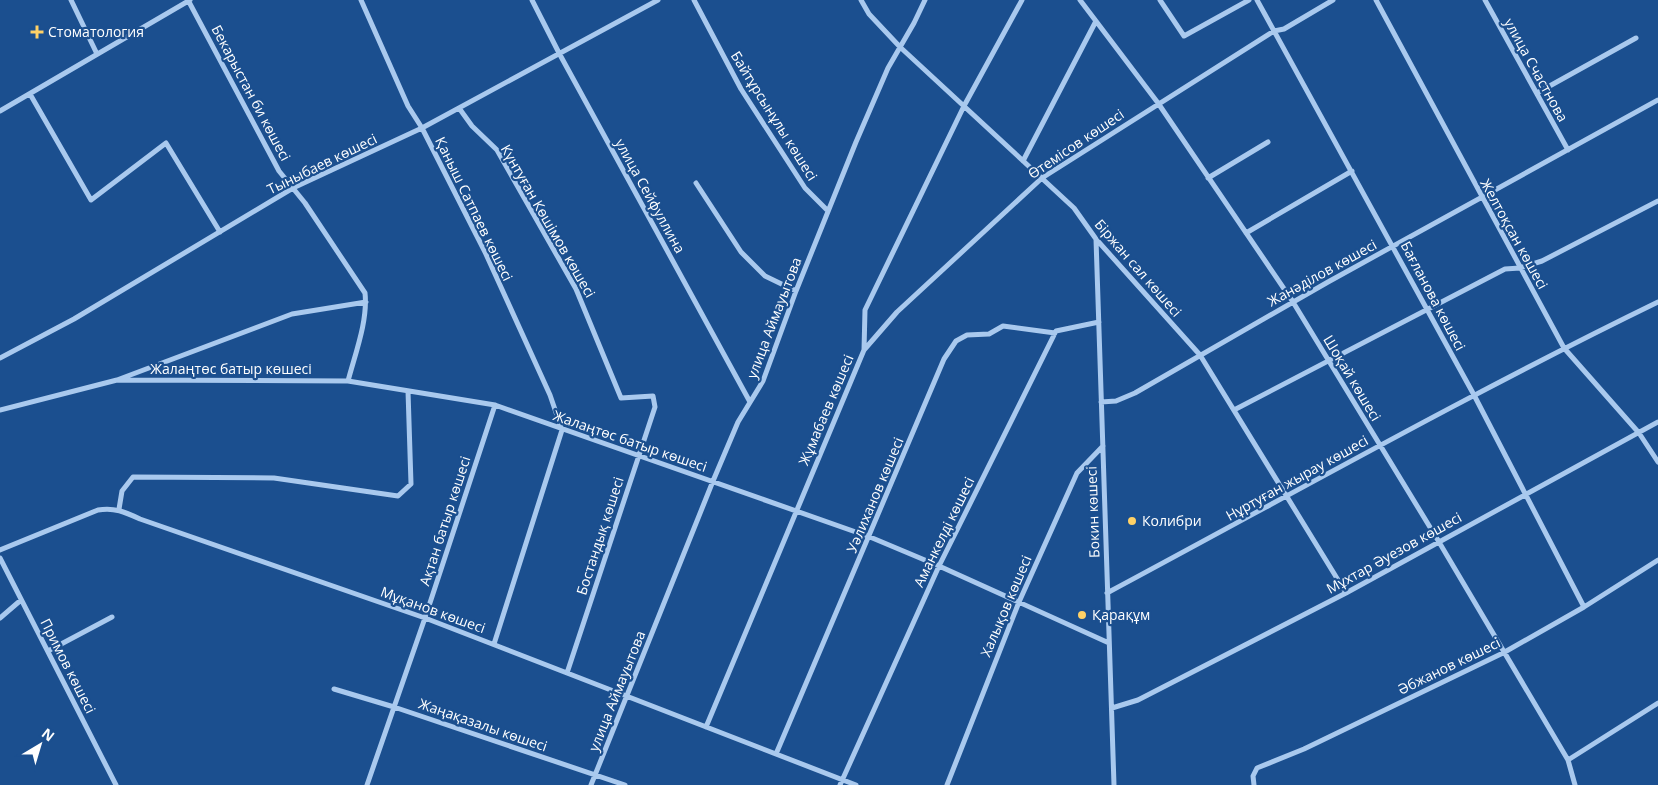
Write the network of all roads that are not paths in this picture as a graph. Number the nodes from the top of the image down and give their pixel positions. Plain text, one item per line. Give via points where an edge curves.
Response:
1 (71, 0) edge
2 (189, 0) edge
3 (361, 0) edge
4 (532, 0) edge
5 (658, 0) edge
6 (694, 0) edge
7 (861, 0) edge
8 (925, 0) edge
9 (1022, 0) edge
10 (1080, 0) edge
11 (1160, 0) edge
12 (1249, 0) edge
13 (1257, 0) edge
14 (1332, 0) edge
15 (1376, 0) edge
16 (1493, 0) edge
17 (1486, 2) edge
18 (1096, 21) junction
19 (1274, 30) junction
20 (1636, 38) dead end
21 (900, 47) junction
22 (559, 53) junction
23 (98, 54) junction
24 (30, 94) junction
25 (1536, 94) junction
26 (1658, 100) edge
27 (1158, 103) junction
28 (964, 106) junction
29 (460, 108) junction
30 (0, 111) edge
31 (422, 128) junction
32 (1268, 142) dead end
33 (1568, 150) junction
34 (1023, 160) junction
35 (1352, 171) junction
36 (1042, 178) junction
37 (1208, 178) junction
38 (696, 183) dead end
39 (293, 188) junction
40 (1481, 198) junction
41 (1658, 201) edge
42 (828, 211) junction
43 (220, 232) junction
44 (1246, 233) junction
45 (1096, 238) junction
46 (1393, 246) junction
47 (1520, 268) junction
48 (796, 291) junction
49 (366, 302) junction
50 (1292, 302) junction
51 (1658, 302) edge
52 (1427, 309) junction
53 (1099, 322) junction
54 (1055, 333) junction
55 (1564, 348) junction
56 (864, 350) junction
57 (1200, 355) junction
58 (0, 358) edge
59 (1328, 361) junction
60 (117, 380) junction
61 (348, 381) junction
62 (408, 391) junction
63 (1474, 396) junction
64 (750, 402) junction
65 (1101, 402) junction
66 (495, 405) junction
67 (655, 407) joint
68 (0, 410) edge
69 (1234, 410) junction
70 (1658, 422) edge
71 (562, 430) junction
72 (1639, 433) junction
73 (1380, 445) junction
74 (1103, 446) junction
75 (639, 454) junction
76 (1658, 462) edge
77 (713, 481) junction
78 (1526, 493) junction
79 (1287, 497) junction
80 (119, 509) junction
81 (796, 510) junction
82 (870, 537) junction
83 (1439, 542) junction
84 (0, 550) edge
85 (0, 558) edge
86 (1658, 560) edge
87 (939, 566) junction
88 (1107, 593) junction
89 (1346, 593) junction
90 (22, 600) junction
91 (1019, 602) junction
92 (1584, 607) junction
93 (112, 617) dead end
94 (0, 618) edge
95 (425, 618) junction
96 (1109, 643) junction
97 (494, 644) junction
98 (48, 651) junction
99 (1503, 653) junction
100 (567, 673) junction
101 (334, 689) dead end
102 (628, 696) junction
103 (1658, 703) edge
104 (394, 707) junction
105 (1112, 708) junction
106 (706, 726) junction
107 (776, 754) junction
108 (1568, 760) junction
109 (596, 774) junction
110 (841, 782) edge
111 (116, 785) edge
112 (367, 785) edge
113 (591, 785) edge
114 (625, 785) edge
115 (856, 785) edge
116 (947, 785) edge
117 (1114, 785) edge
118 (1254, 785) edge
119 (1575, 785) edge

1 - 23 street
2 - 23 street
2 - 39 street, Бекарыстан би көшесі via 279,171
3 - 31 street, Қаныш Сатпаев көшесі via 408,106
4 - 22 street, улица Сейфуллина
5 - 22 street, Тыныбаев көшесі
6 - 42 street, Байтұрсынұлы көшесі via 741,88 805,188
7 - 21 street, Біржан сал көшесі via 869,14
8 - 21 street, улица Аймауытова
9 - 28 street, Жұмабаев көшесі
10 - 18 street, Шоқай көшесі
11 - 12 street via 1184,36
13 - 19 street, Бағланова көшесі
14 - 19 street, Өтемісов көшесі via 1284,29
15 - 40 street, Желтоқсан көшесі
16 - 17 street
17 - 25 street, улица Счастнова
18 - 27 street, Шоқай көшесі
18 - 34 street
19 - 27 street, Өтемісов көшесі
19 - 35 street, Бағланова көшесі
20 - 25 street
21 - 28 street, Біржан сал көшесі
21 - 42 street, улица Аймауытова via 888,68
22 - 29 street, Тыныбаев көшесі
22 - 64 street, улица Сейфуллина
23 - 24 street
24 - 30 street
24 - 43 street via 91,200 166,142
25 - 33 street, улица Счастнова
26 - 33 street, Жанәділов көшесі
27 - 36 street, Өтемісов көшесі
27 - 37 street, Шоқай көшесі
28 - 34 street, Біржан сал көшесі
28 - 56 street, Жұмабаев көшесі via 865,310
29 - 31 street, Тыныбаев көшесі
29 - 67 street, Күнтуған Көшімов көшесі via 472,126 497,150 576,289 621,398 653,396
31 - 39 street, Тыныбаев көшесі
31 - 71 street, Қаныш Сатпаев көшесі via 485,252 550,395
32 - 37 street
33 - 40 street, Жанәділов көшесі
34 - 36 street, Біржан сал көшесі
35 - 44 street
35 - 46 street, Бағланова көшесі
36 - 45 street, Біржан сал көшесі via 1074,208
36 - 56 street, Өтемісов көшесі via 897,312
37 - 44 street, Шоқай көшесі
38 - 48 street via 740,252 765,276
39 - 43 street, Тыныбаев көшесі
39 - 49 street, Бекарыстан би көшесі via 364,293
40 - 46 street, Жанәділов көшесі
40 - 47 street, Желтоқсан көшесі
41 - 47 street via 1542,261
42 - 48 street, улица Аймауытова
43 - 58 street, Тыныбаев көшесі via 74,319
44 - 50 street, Шоқай көшесі
45 - 53 street, Бокин көшесі
45 - 57 street, Біржан сал көшесі
46 - 50 street, Жанәділов көшесі
46 - 52 street, Бағланова көшесі
47 - 52 street via 1505,269
47 - 55 street, Желтоқсан көшесі
48 - 64 street, улица Аймауытова via 763,381
49 - 60 street, Жалаңтөс батыр көшесі via 292,314
49 - 61 street
50 - 57 street, Жанәділов көшесі
50 - 59 street, Шоқай көшесі
51 - 55 street, Нұртуған жырау көшесі
52 - 59 street
52 - 63 street, Бағланова көшесі
53 - 54 street
53 - 65 street, Бокин көшесі
54 - 82 street, Уәлиханов көшесі via 1003,326 989,334 967,334 956,340 944,359
54 - 87 street, Аманкелді көшесі
55 - 63 street, Нұртуған жырау көшесі
55 - 72 street, Желтоқсан көшесі
56 - 81 street, Жұмабаев көшесі
57 - 65 street, Жанәділов көшесі via 1135,393 1116,401
57 - 69 street, Біржан сал көшесі
59 - 69 street
59 - 73 street, Шоқай көшесі
60 - 61 street, Жалаңтөс батыр көшесі
60 - 68 street, Жалаңтөс батыр көшесі
61 - 62 street, Жалаңтөс батыр көшесі
62 - 66 street, Жалаңтөс батыр көшесі
62 - 80 street via 410,484 398,496 274,478 133,477 122,491
63 - 73 street, Нұртуған жырау көшесі
63 - 78 street, Бағланова көшесі
64 - 77 street, улица Аймауытова
65 - 74 street, Бокин көшесі
66 - 71 street, Жалаңтөс батыр көшесі
66 - 95 street, Ақтан батыр көшесі
67 - 75 street, Бостандық көшесі
69 - 79 street, Біржан сал көшесі
70 - 72 street, Мұхтар Әуезов көшесі
71 - 75 street, Жалаңтөс батыр көшесі
71 - 97 street
72 - 76 street, Желтоқсан көшесі
72 - 78 street, Мұхтар Әуезов көшесі
73 - 79 street, Нұртуған жырау көшесі
73 - 83 street, Шоқай көшесі
74 - 88 street, Бокин көшесі
74 - 91 street, Халықов көшесі via 1077,473
75 - 77 street, Жалаңтөс батыр көшесі
75 - 100 street, Бостандық көшесі
77 - 81 street, Жалаңтөс батыр көшесі
77 - 102 street, улица Аймауытова
78 - 83 street, Мұхтар Әуезов көшесі
78 - 92 street, Бағланова көшесі
79 - 88 street, Нұртуған жырау көшесі
79 - 89 street, Біржан сал көшесі
80 - 84 street via 98,510
80 - 95 street, Мұқанов көшесі
81 - 82 street, Жалаңтөс батыр көшесі
81 - 106 street, Жұмабаев көшесі
82 - 87 street, Жалаңтөс батыр көшесі
82 - 107 street, Уәлиханов көшесі
83 - 89 street, Мұхтар Әуезов көшесі
83 - 99 street, Шоқай көшесі
85 - 90 street, Примов көшесі
86 - 92 street, Әбжанов көшесі
87 - 91 street, Жалаңтөс батыр көшесі
87 - 110 street, Аманкелді көшесі
88 - 96 street, Бокин көшесі
89 - 105 street, Мұхтар Әуезов көшесі via 1138,700
90 - 94 street
90 - 98 street, Примов көшесі
91 - 96 street, Жалаңтөс батыр көшесі
91 - 116 street, Халықов көшесі
92 - 99 street, Әбжанов көшесі
93 - 98 street
95 - 97 street, Мұқанов көшесі
95 - 104 street, Ақтан батыр көшесі
96 - 105 street, Бокин көшесі
97 - 100 street, Мұқанов көшесі
98 - 111 street, Примов көшесі
99 - 108 street, Шоқай көшесі
99 - 118 street, Әбжанов көшесі via 1304,749 1257,768 1253,776
100 - 102 street, Мұқанов көшесі
101 - 104 street, Жаңақазалы көшесі
102 - 106 street, Мұқанов көшесі
102 - 109 street, улица Аймауытова
103 - 108 street
104 - 109 street, Жаңақазалы көшесі
104 - 112 street, Ақтан батыр көшесі
105 - 117 street, Бокин көшесі
106 - 107 street, Мұқанов көшесі
107 - 110 street, Мұқанов көшесі
108 - 119 street, Шоқай көшесі
109 - 113 street, улица Аймауытова
109 - 114 street, Жаңақазалы көшесі
110 - 115 street, Мұқанов көшесі

